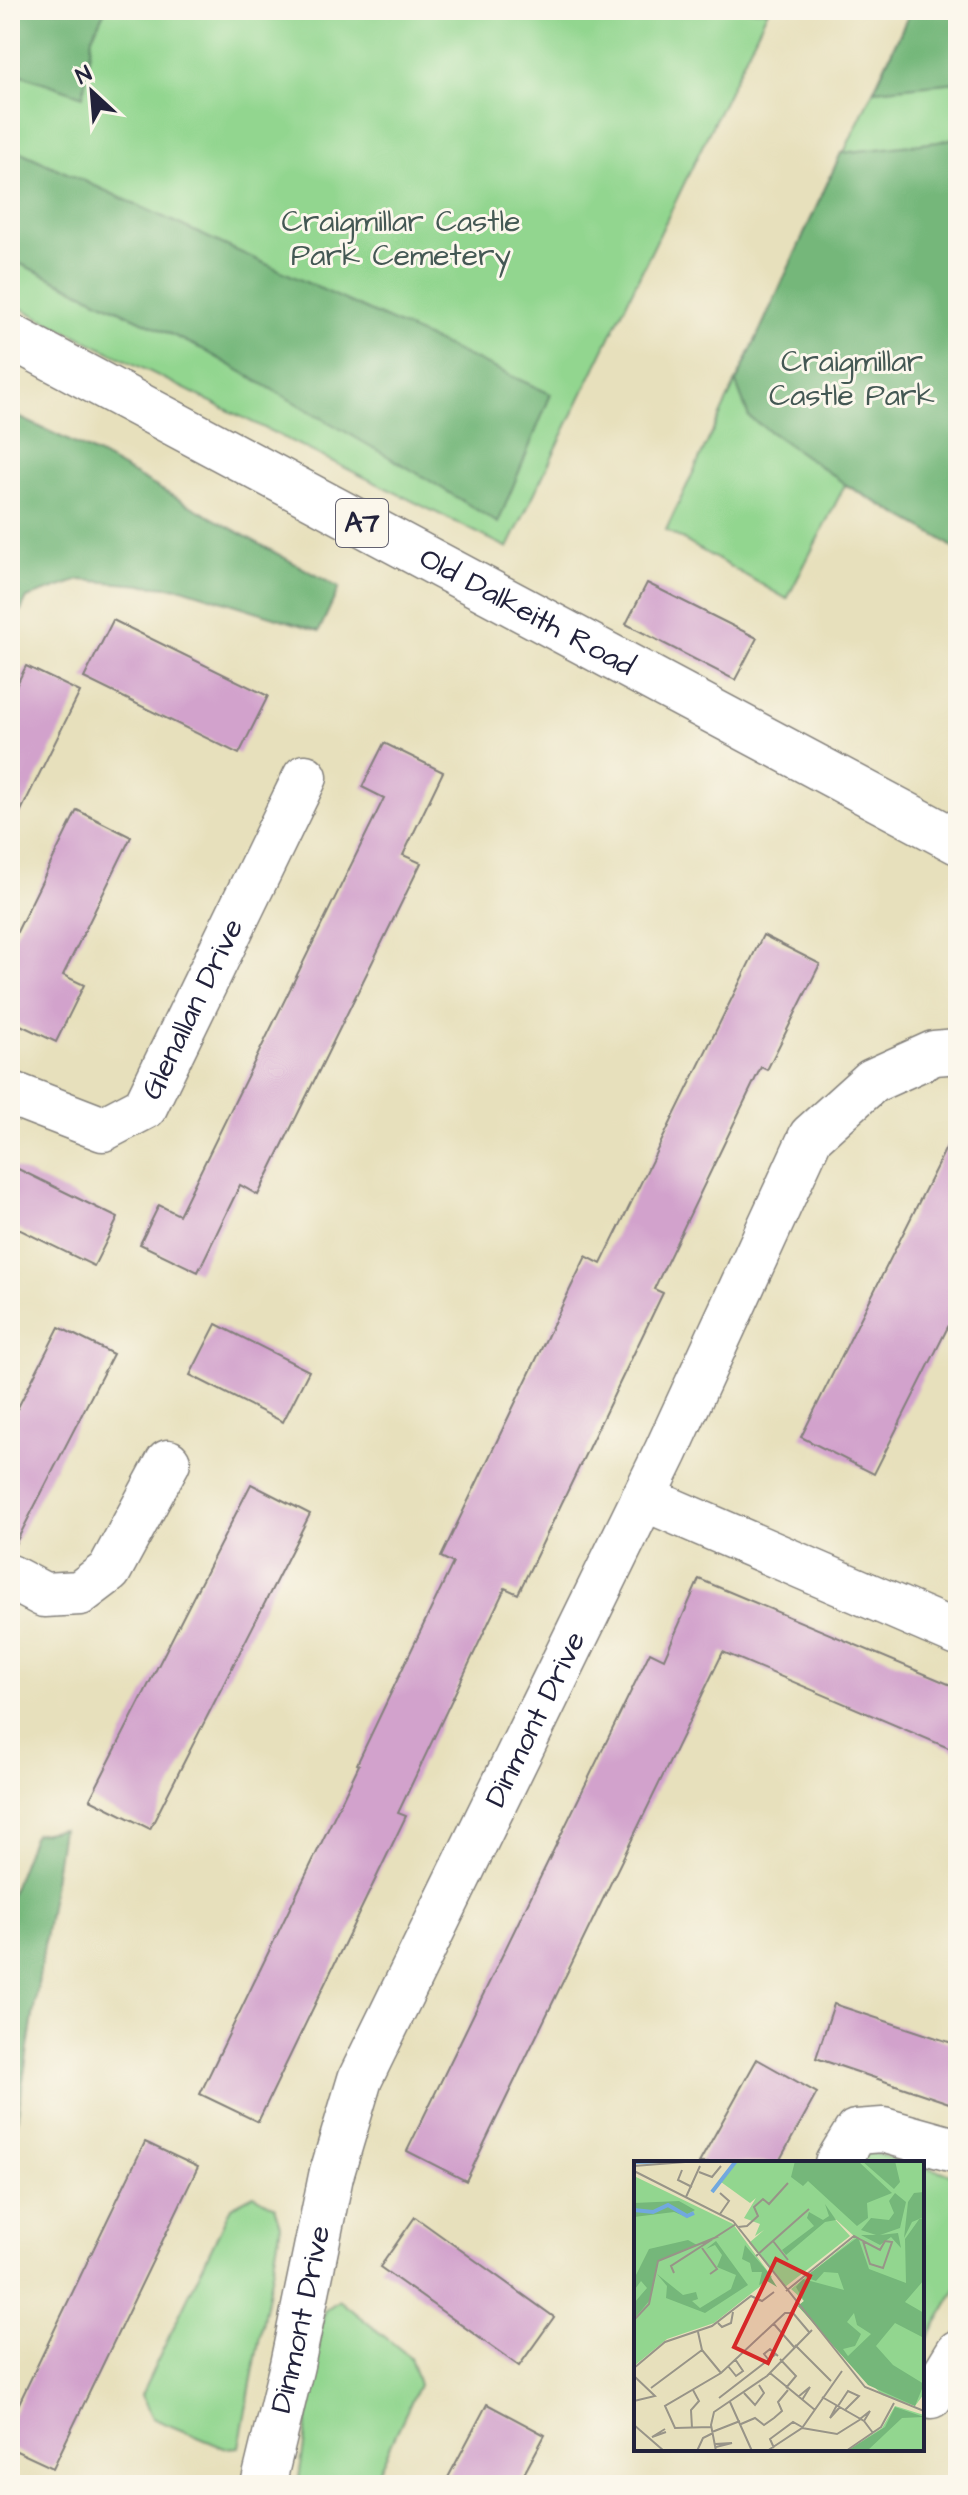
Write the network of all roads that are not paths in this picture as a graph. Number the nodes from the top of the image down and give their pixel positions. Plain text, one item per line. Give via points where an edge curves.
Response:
1 (10, 336) edge
2 (305, 777) dead end
3 (958, 842) edge
4 (958, 1051) edge
5 (10, 1093) edge
6 (165, 1461) dead end
7 (643, 1498) junction
8 (10, 1577) edge
9 (958, 1634) edge
10 (958, 2151) edge
11 (838, 2161) edge
12 (958, 2352) edge
13 (924, 2394) edge
14 (263, 2485) edge

1 - 3 street, Old Dalkeith Road / A7
2 - 5 street, Glenallan Drive via 145,1107 103,1129
4 - 7 street, Dinmont Drive via 934,1053 872,1081 811,1136
6 - 8 street via 109,1571 80,1593 44,1595
7 - 9 street
7 - 14 street, Dinmont Drive via 360,2079 331,2176
10 - 11 street via 883,2130 856,2132
12 - 13 street via 931,2396

